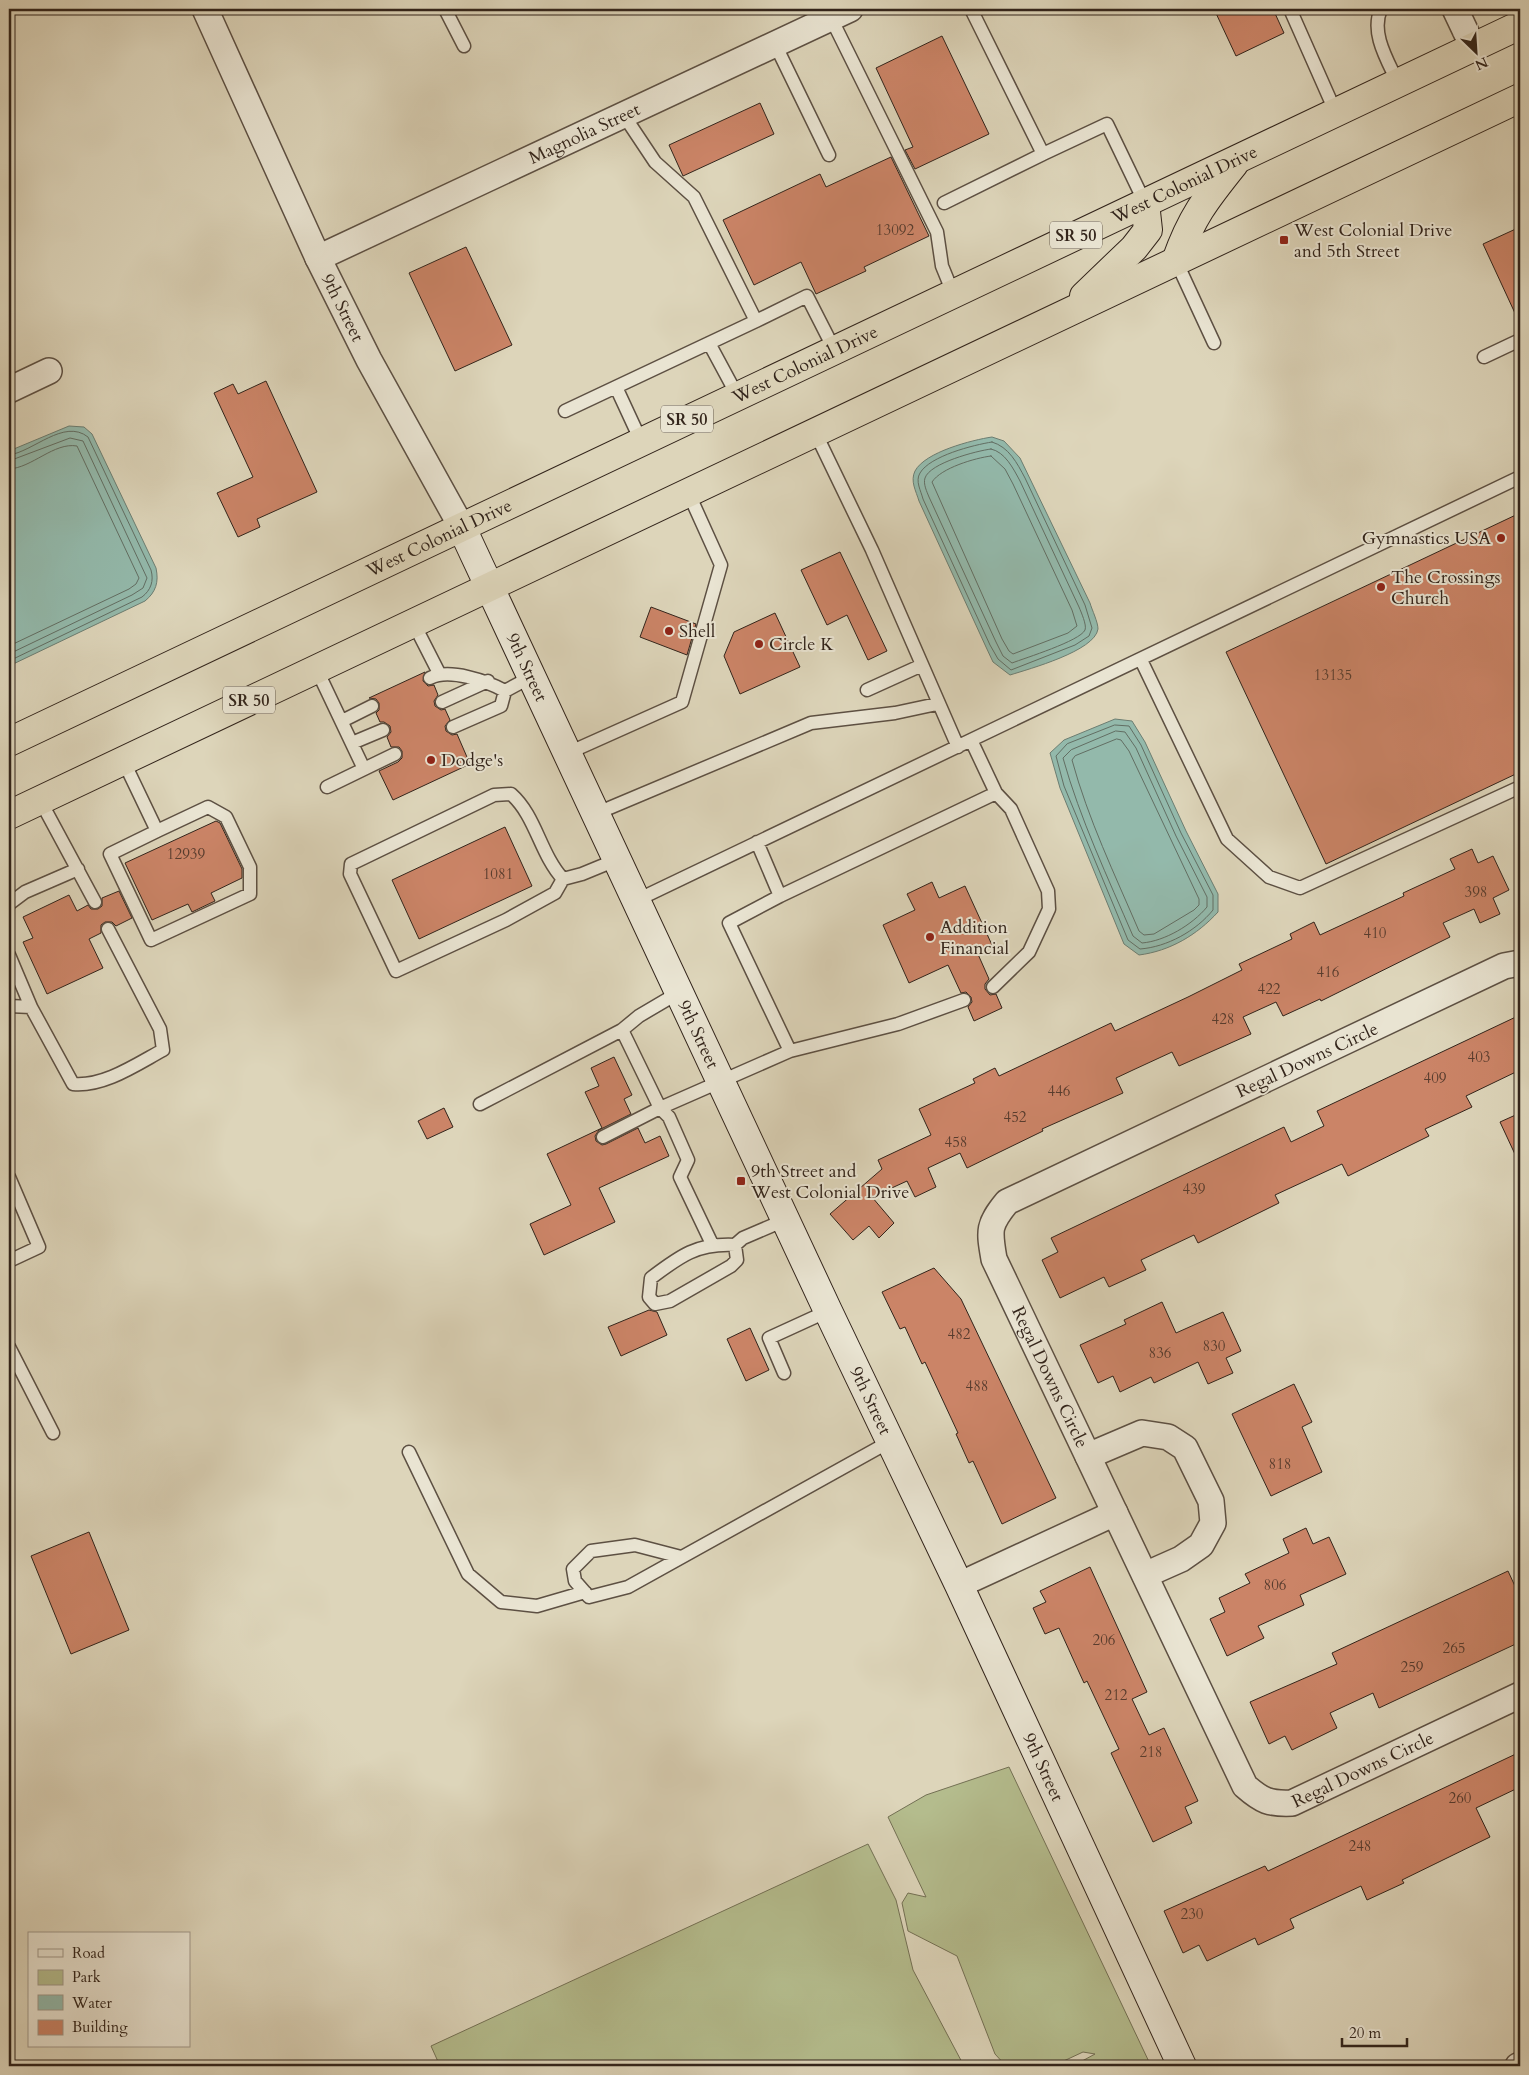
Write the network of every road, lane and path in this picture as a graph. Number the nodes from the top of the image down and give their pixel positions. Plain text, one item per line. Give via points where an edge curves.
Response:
1 (205, 9) edge
2 (445, 9) edge
3 (972, 9) edge
4 (1290, 9) edge
5 (1381, 9) edge
6 (1455, 9) edge
7 (841, 13) edge
8 (1520, 25) edge
9 (774, 44) junction
10 (464, 46) dead end
11 (1473, 47) junction
12 (1398, 83) junction
13 (1520, 98) edge
14 (1336, 113) junction
15 (623, 114) junction
16 (829, 154) dead end
17 (1043, 154) junction
18 (1238, 159) junction
19 (1145, 202) junction
20 (944, 203) dead end
21 (318, 258) junction
22 (1176, 262) junction
23 (953, 293) junction
24 (1069, 311) junction
25 (756, 320) junction
26 (1520, 340) edge
27 (710, 343) junction
28 (1214, 343) dead end
29 (834, 349) junction
30 (1484, 357) dead end
31 (49, 371) dead end
32 (616, 387) junction
33 (9, 390) edge
34 (736, 395) junction
35 (565, 411) dead end
36 (815, 432) junction
37 (641, 441) junction
38 (1520, 477) edge
39 (688, 492) junction
40 (461, 526) junction
41 (489, 586) junction
42 (412, 622) junction
43 (1141, 660) junction
44 (920, 666) junction
45 (316, 668) junction
46 (531, 677) junction
47 (488, 681) junction
48 (867, 690) dead end
49 (505, 691) junction
50 (442, 702) dead end
51 (937, 704) junction
52 (372, 706) dead end
53 (342, 722) junction
54 (453, 727) dead end
55 (383, 730) dead end
56 (971, 740) junction
57 (9, 742) edge
58 (352, 743) junction
59 (958, 747) junction
60 (568, 753) junction
61 (394, 754) dead end
62 (123, 760) junction
63 (364, 769) junction
64 (327, 787) dead end
65 (1520, 788) edge
66 (996, 793) junction
67 (40, 800) junction
68 (595, 814) junction
69 (9, 815) edge
70 (157, 831) junction
71 (757, 842) junction
72 (616, 860) junction
73 (78, 869) junction
74 (563, 879) junction
75 (780, 896) junction
76 (634, 901) junction
77 (95, 902) dead end
78 (9, 904) edge
79 (108, 929) dead end
80 (9, 956) edge
81 (1520, 963) edge
82 (992, 987) dead end
83 (678, 993) junction
84 (964, 1000) dead end
85 (9, 1006) edge
86 (31, 1008) junction
87 (622, 1030) junction
88 (790, 1051) junction
89 (720, 1082) junction
90 (480, 1104) dead end
91 (660, 1108) junction
92 (603, 1137) dead end
93 (9, 1177) edge
94 (785, 1220) junction
95 (712, 1244) junction
96 (735, 1245) junction
97 (9, 1261) edge
98 (828, 1311) junction
99 (9, 1347) edge
100 (784, 1373) dead end
101 (52, 1433) dead end
102 (890, 1442) junction
103 (409, 1452) dead end
104 (1088, 1456) junction
105 (1115, 1513) junction
106 (682, 1557) junction
107 (1144, 1575) junction
108 (959, 1585) junction
109 (585, 1592) junction
110 (1520, 1695) edge
111 (1182, 2066) edge

1 - 21 street, 9th Street
2 - 10 lane
3 - 17 lane
4 - 14 lane
5 - 12 lane via 1377,18 1379,38
6 - 11 street
7 - 9 street, Magnolia Street
7 - 23 lane via 937,232 942,266
8 - 11 highway, West Colonial Drive / SR 50
9 - 15 street, Magnolia Street
9 - 16 lane
11 - 12 highway, West Colonial Drive / SR 50
12 - 14 highway, West Colonial Drive / SR 50
13 - 22 highway, SR 50
14 - 18 highway, West Colonial Drive / SR 50
15 - 21 street, Magnolia Street
15 - 25 lane via 655,162 694,197
17 - 19 lane via 1107,124
17 - 20 lane
18 - 19 highway, West Colonial Drive / SR 50
18 - 22 highway via 1200,206
19 - 23 highway, West Colonial Drive / SR 50
19 - 24 highway via 1148,230 1134,248
21 - 40 street, 9th Street via 369,360
22 - 24 highway, SR 50
22 - 28 lane
23 - 29 highway, West Colonial Drive / SR 50
24 - 36 highway, SR 50
25 - 27 lane
25 - 29 lane via 808,296
26 - 30 lane
27 - 32 lane
27 - 34 lane
29 - 34 highway, West Colonial Drive / SR 50
31 - 33 street
32 - 35 lane
32 - 37 lane
34 - 37 highway, West Colonial Drive / SR 50
36 - 39 highway, SR 50
36 - 44 lane via 872,550
37 - 40 highway, West Colonial Drive / SR 50
38 - 43 lane
39 - 41 highway, SR 50
39 - 60 lane via 721,565 682,702
40 - 41 street, 9th Street
40 - 57 highway, West Colonial Drive / SR 50
41 - 42 highway, SR 50
41 - 46 street, 9th Street
42 - 45 highway, SR 50
42 - 47 lane via 435,675
43 - 56 lane
43 - 65 lane via 1227,839 1269,877 1300,888
44 - 48 lane
44 - 51 lane
45 - 53 lane
45 - 62 highway, SR 50
46 - 49 lane
46 - 60 street, 9th Street
47 - 49 lane
47 - 50 lane
49 - 54 lane via 500,706
51 - 59 lane
51 - 68 lane via 895,713 811,723
52 - 53 lane
53 - 58 lane
55 - 58 lane
56 - 59 lane
56 - 66 lane
58 - 63 lane
59 - 71 lane
60 - 68 street, 9th Street
61 - 63 lane
62 - 67 highway, SR 50
62 - 70 lane
63 - 64 lane
66 - 75 lane
66 - 82 lane via 1011,809 1048,891 1050,910 1029,952
67 - 69 highway, SR 50
67 - 73 lane
68 - 72 street, 9th Street
70 - 70 lane via 110,854 152,940 250,894 250,867 226,816 208,807
71 - 75 lane
71 - 76 lane
72 - 74 lane
72 - 76 street, 9th Street
73 - 77 lane
73 - 78 lane via 25,892
74 - 74 lane via 552,868 520,802 511,794 494,795 351,864 350,874 396,971 555,893
75 - 88 lane via 729,923
76 - 83 street, 9th Street
79 - 86 lane via 160,1029 163,1050 87,1086 73,1084
80 - 86 lane
81 - 104 street, Regal Downs Circle via 1504,966 1007,1202 993,1218 990,1235 994,1259
83 - 87 lane
83 - 89 street, 9th Street
84 - 88 lane via 898,1024
85 - 86 lane
87 - 90 lane
87 - 91 lane
88 - 89 lane
89 - 91 lane
89 - 94 street, 9th Street
91 - 92 lane
91 - 95 lane via 669,1117 688,1160 680,1177
93 - 97 lane via 40,1247
94 - 96 lane via 743,1238
94 - 98 street, 9th Street
95 - 96 lane
95 - 96 lane via 679,1256 651,1278 649,1297 655,1304 670,1301 731,1266 737,1260
98 - 100 lane via 769,1338
98 - 102 street, 9th Street
99 - 101 lane
102 - 106 lane
102 - 108 street, 9th Street
103 - 109 lane via 468,1574 501,1602 538,1606
104 - 105 street, Regal Downs Circle
104 - 107 street via 1142,1433 1168,1437 1185,1448 1211,1501 1213,1523 1201,1545 1181,1559
105 - 107 street, Regal Downs Circle
105 - 108 street
106 - 109 lane via 628,1587 589,1597
106 - 109 lane via 635,1545 590,1551 573,1569 575,1581
107 - 110 street, Regal Downs Circle via 1245,1786 1271,1804 1292,1803
108 - 111 street, 9th Street

